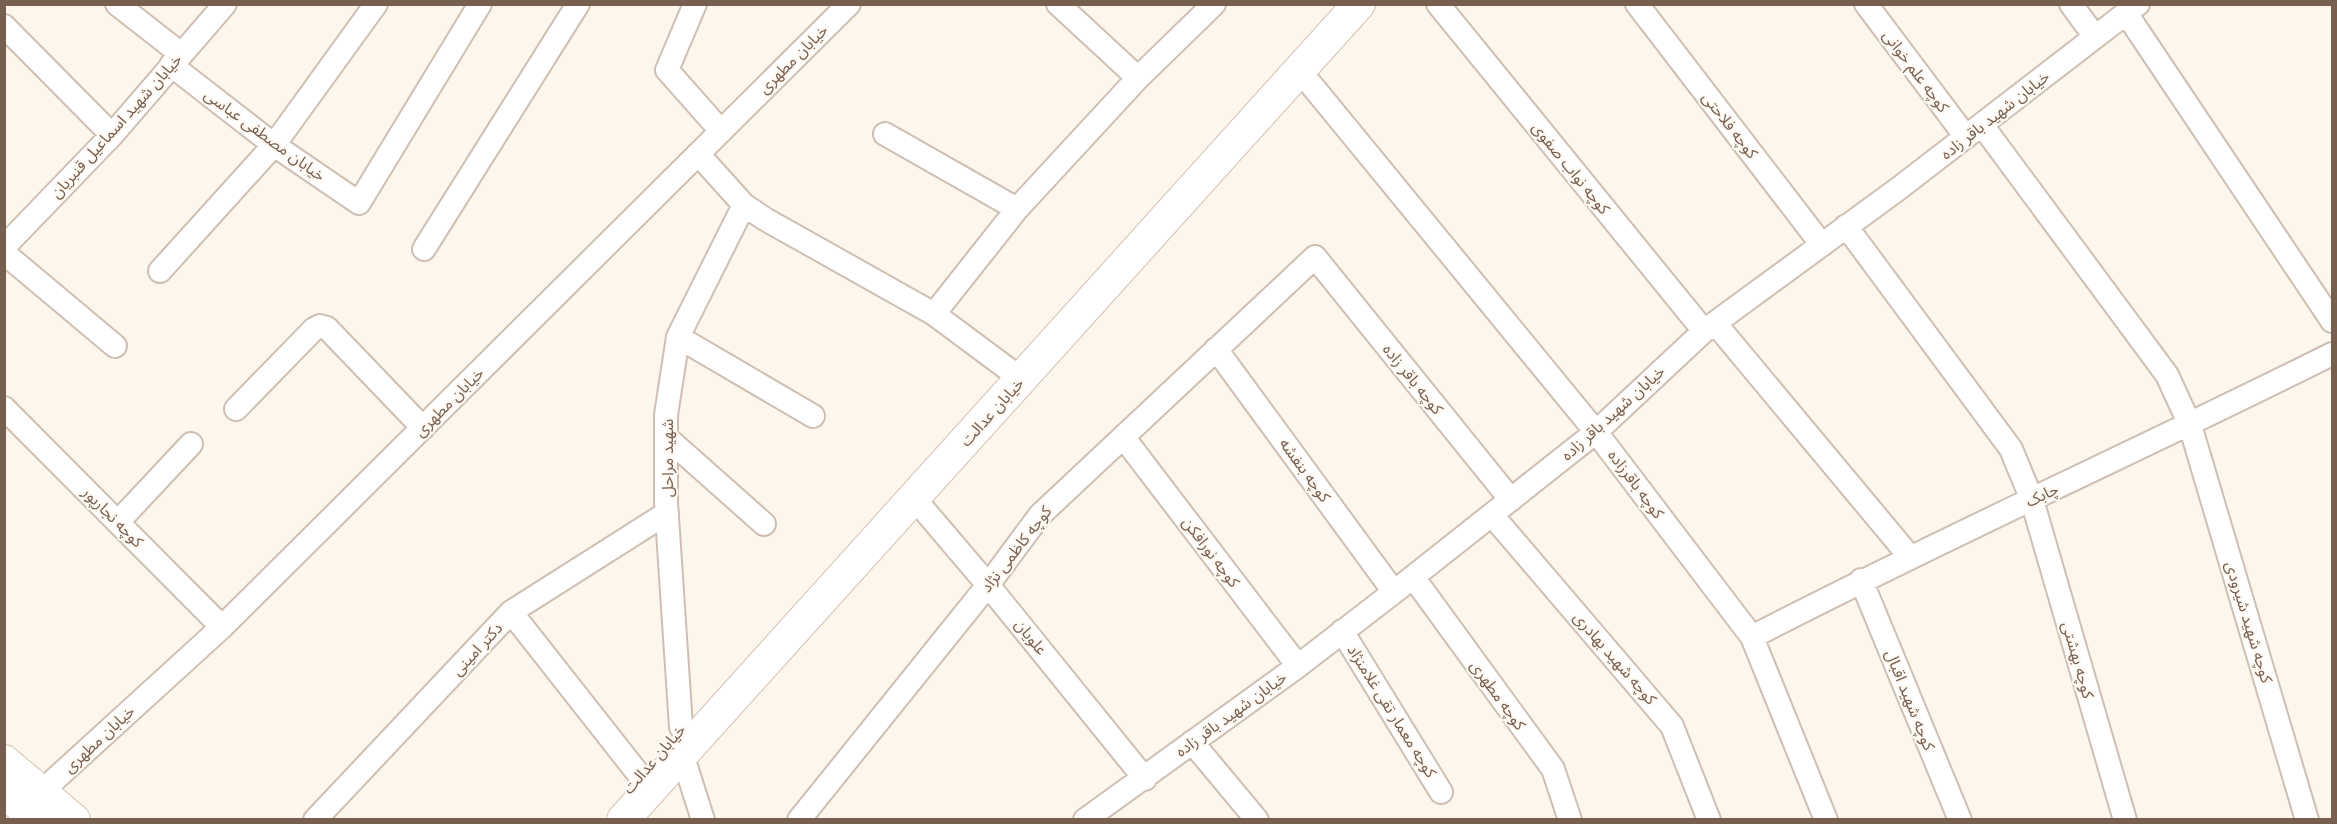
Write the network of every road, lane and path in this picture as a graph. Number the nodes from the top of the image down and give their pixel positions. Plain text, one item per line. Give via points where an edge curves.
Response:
1 (117, 4) edge
2 (225, 4) edge
3 (376, 4) edge
4 (480, 4) edge
5 (578, 4) edge
6 (695, 4) edge
7 (849, 4) edge
8 (1058, 4) edge
9 (1214, 4) edge
10 (1335, 4) edge
11 (1359, 4) edge
12 (1438, 4) edge
13 (1637, 4) edge
14 (1866, 4) edge
15 (2071, 4) edge
16 (2132, 9) edge
17 (4, 26) edge
18 (2095, 37) junction
19 (176, 60) junction
20 (1300, 71) junction
21 (1138, 78) junction
22 (721, 131) junction
23 (1974, 131) junction
24 (885, 134) dead end
25 (112, 135) junction
26 (274, 145) junction
27 (699, 155) junction
28 (744, 205) junction
29 (1017, 209) junction
30 (1846, 226) junction
31 (1822, 245) junction
32 (4, 247) edge
33 (424, 249) dead end
34 (4, 253) edge
35 (1315, 257) joint
36 (160, 271) dead end
37 (934, 314) junction
38 (2332, 321) edge
39 (1710, 327) junction
40 (678, 337) junction
41 (115, 346) dead end
42 (1216, 349) junction
43 (2332, 354) edge
44 (1008, 369) junction
45 (4, 408) edge
46 (236, 409) dead end
47 (813, 416) dead end
48 (2190, 424) junction
49 (423, 428) junction
50 (1596, 432) junction
51 (666, 438) junction
52 (1124, 438) junction
53 (191, 444) dead end
54 (914, 498) junction
55 (1510, 500) junction
56 (2032, 500) junction
57 (667, 513) junction
58 (1492, 515) junction
59 (118, 522) junction
60 (764, 525) dead end
61 (1910, 557) junction
62 (1413, 577) junction
63 (1861, 580) junction
64 (988, 585) junction
65 (1394, 592) junction
66 (511, 612) junction
67 (222, 627) junction
68 (1342, 631) junction
69 (1752, 636) junction
70 (1298, 666) junction
71 (681, 741) junction
72 (1192, 742) junction
73 (4, 761) edge
74 (640, 776) junction
75 (1145, 779) junction
76 (1441, 792) dead end
77 (20, 802) edge
78 (74, 819) edge
79 (315, 819) edge
80 (601, 819) edge
81 (623, 819) edge
82 (703, 819) edge
83 (799, 819) edge
84 (1085, 819) edge
85 (1257, 819) edge
86 (1570, 819) edge
87 (1709, 819) edge
88 (1826, 819) edge
89 (1960, 819) edge
90 (2125, 819) edge
91 (2307, 819) edge

1 - 19 street, خیابان مصطفی عباسی
2 - 19 street, خیابان شهید اسماعیل قنبریان
3 - 26 street
4 - 26 street, خیابان مصطفی عباسی via 359,203
5 - 33 street
6 - 22 street via 667,69
7 - 22 street, خیابان مطهری
8 - 21 street
9 - 21 street
10 - 44 main road, خیابان عدالت
11 - 20 main road, خیابان عدالت
12 - 39 street, کوچه نواب صفوی
13 - 31 street, کوچه فلاحتی
14 - 23 street, کوچه علم خوانی
15 - 18 street
16 - 18 street, خیابان شهید باقر زاده
16 - 38 street
17 - 25 street
18 - 23 street, خیابان شهید باقر زاده
19 - 25 street, خیابان شهید اسماعیل قنبریان
19 - 26 street, خیابان مصطفی عباسی
20 - 50 street, کوچه باقرزاده
20 - 54 main road, خیابان عدالت
21 - 29 street
22 - 27 street, خیابان مطهری
23 - 30 street, خیابان شهید باقر زاده
23 - 48 street, کوچه علم خوانی via 2167,375
24 - 29 street
25 - 32 street, خیابان شهید اسماعیل قنبریان
26 - 36 street
27 - 28 street
27 - 49 street, خیابان مطهری
28 - 37 street
28 - 40 street, شهید مراحل
29 - 37 street
30 - 31 street, خیابان شهید باقر زاده
30 - 56 street, کوچه بهشتی via 2011,449
31 - 39 street, خیابان شهید باقر زاده
34 - 41 street
35 - 42 street, کوچه کاظمی نژاد
35 - 55 street, کوچه باقر زاده
37 - 44 street
39 - 50 street, خیابان شهید باقر زاده
39 - 61 street, کوچه نواب صفوی
40 - 47 street
40 - 51 street, شهید مراحل
42 - 52 street, کوچه کاظمی نژاد
42 - 65 street, کوچه بنفشه
43 - 48 street, چابک
44 - 71 main road, خیابان عدالت
45 - 59 street, کوچه نجارپور
46 - 49 street via 320,326 327,328
48 - 56 street, چابک
48 - 91 street, کوچه شهید شیرودی
49 - 67 street, خیابان مطهری
50 - 55 street, خیابان شهید باقر زاده
50 - 69 street, کوچه باقرزاده
51 - 57 street, شهید مراحل
51 - 60 street
52 - 64 street, کوچه کاظمی نژاد via 1040,515
52 - 70 street, کوچه نورافکن
53 - 59 street
54 - 64 street, علویان
54 - 71 main road, خیابان عدالت
55 - 58 street, خیابان شهید باقر زاده
56 - 61 street, چابک
56 - 90 street, کوچه بهشتی
57 - 66 street, دکتر امینی
57 - 71 street, شهید مراحل
58 - 62 street, خیابان شهید باقر زاده
58 - 87 street, کوچه شهید بهادری via 1672,726
59 - 67 street, کوچه نجارپور
61 - 63 street, چابک
62 - 65 street, خیابان شهید باقر زاده
62 - 86 street, کوچه مطهری via 1553,770
63 - 69 street, چابک
63 - 89 street, کوچه شهید اقبال
64 - 75 street, علویان
64 - 83 street, کوچه کاظمی نژاد
65 - 68 street, خیابان شهید باقر زاده
66 - 74 street
66 - 79 street, دکتر امینی
67 - 77 street, خیابان مطهری
68 - 70 street, خیابان شهید باقر زاده
68 - 76 street, کوچه معمار تقی غلامنژاد
69 - 88 street, کوچه باقرزاده
70 - 72 street, خیابان شهید باقر زاده
71 - 74 main road, خیابان عدالت
71 - 81 main road, خیابان عدالت
71 - 82 street, شهید مراحل
72 - 75 street, خیابان شهید باقر زاده
72 - 85 street
73 - 77 main road
74 - 80 main road, خیابان عدالت
75 - 84 street, خیابان شهید باقر زاده
77 - 78 main road

